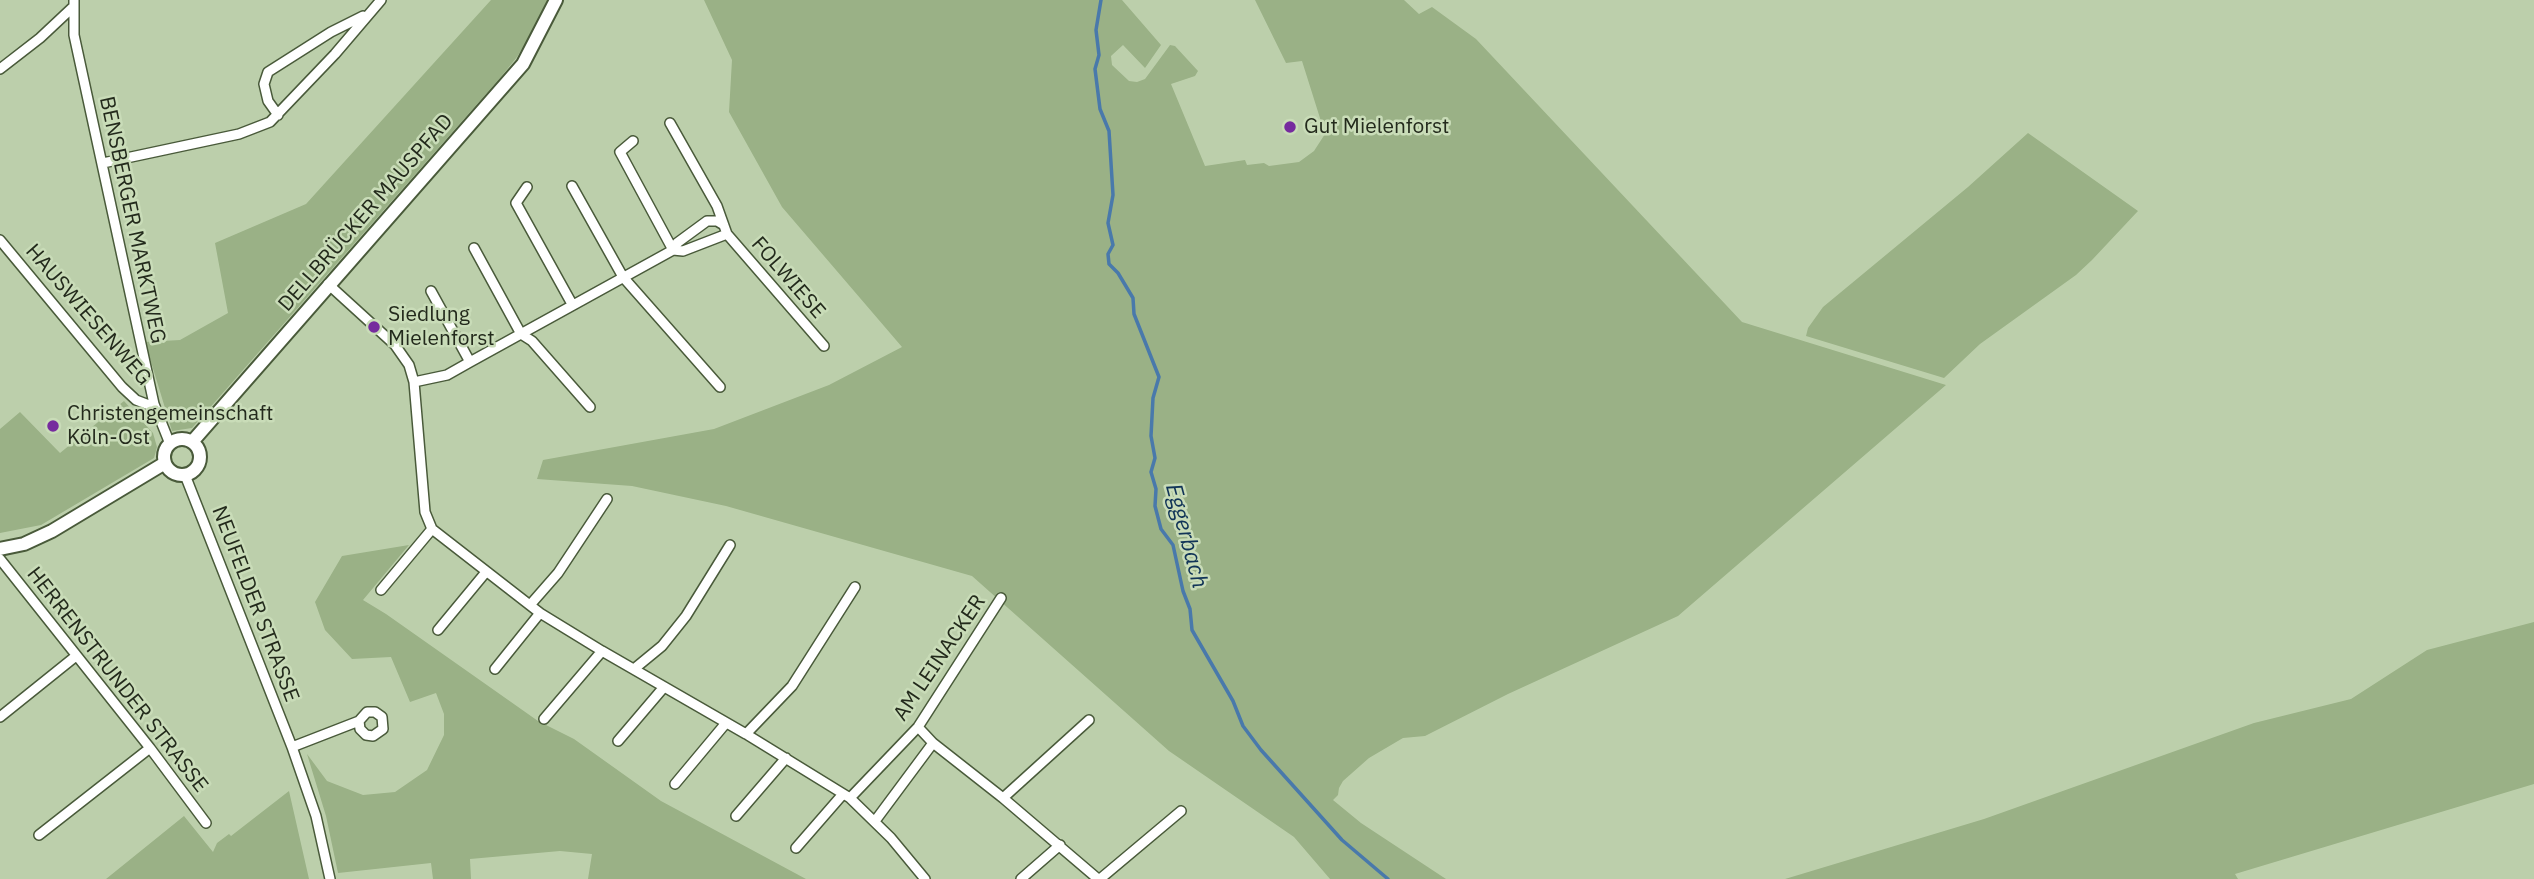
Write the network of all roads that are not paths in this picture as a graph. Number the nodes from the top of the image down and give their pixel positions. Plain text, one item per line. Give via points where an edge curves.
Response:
1 (381, 0) edge
2 (556, 0) edge
3 (73, 4) edge
4 (368, 14) junction
5 (0, 69) edge
6 (278, 115) junction
7 (670, 123) dead end
8 (634, 141) dead end
9 (103, 163) junction
10 (572, 186) dead end
11 (527, 187) dead end
12 (724, 229) junction
13 (0, 240) edge
14 (474, 248) dead end
15 (673, 250) junction
16 (623, 277) junction
17 (328, 284) junction
18 (431, 291) dead end
19 (572, 304) junction
20 (521, 334) junction
21 (824, 346) dead end
22 (470, 362) junction
23 (414, 382) junction
24 (720, 387) dead end
25 (154, 404) junction
26 (590, 407) dead end
27 (192, 442) junction
28 (170, 444) junction
29 (165, 463) junction
30 (185, 475) junction
31 (607, 499) dead end
32 (432, 528) junction
33 (730, 545) dead end
34 (0, 549) edge
35 (0, 559) edge
36 (486, 572) junction
37 (855, 587) dead end
38 (381, 590) dead end
39 (1001, 598) dead end
40 (530, 605) junction
41 (540, 613) junction
42 (438, 630) dead end
43 (602, 651) junction
44 (76, 656) junction
45 (495, 669) dead end
46 (634, 669) junction
47 (664, 687) junction
48 (0, 717) edge
49 (544, 719) dead end
50 (359, 720) dead end
51 (1089, 720) dead end
52 (726, 723) junction
53 (918, 727) junction
54 (746, 734) junction
55 (618, 741) dead end
56 (933, 743) junction
57 (292, 747) junction
58 (150, 748) junction
59 (786, 758) junction
60 (675, 784) dead end
61 (846, 796) junction
62 (1003, 798) junction
63 (1181, 811) dead end
64 (736, 816) dead end
65 (875, 821) junction
66 (206, 823) dead end
67 (39, 835) dead end
68 (1060, 845) junction
69 (796, 848) dead end
70 (330, 879) edge
71 (925, 879) edge
72 (1021, 879) edge
73 (1099, 879) edge

1 - 4 street
2 - 17 main road, DELLBRÜCKER MAUSPFAD via 523,64
3 - 5 street
3 - 9 street, BENSBERGER MARKTWEG via 74,35
4 - 6 street
4 - 6 street via 268,72 264,84
6 - 9 street via 239,134
7 - 12 street, FOLWIESE via 717,206
8 - 15 street via 620,152
9 - 25 street, BENSBERGER MARKTWEG
10 - 16 street
11 - 19 street via 516,203
12 - 15 street, FOLWIESE via 682,251
12 - 15 street, FOLWIESE via 717,221 707,221
12 - 21 street, FOLWIESE
13 - 25 street, HAUSWIESENWEG via 122,387 136,400
14 - 20 street
15 - 16 street, FOLWIESE
16 - 19 street, FOLWIESE
16 - 24 street
17 - 23 street via 395,345
17 - 27 main road, DELLBRÜCKER MAUSPFAD
18 - 22 street
19 - 20 street, FOLWIESE
20 - 22 street, FOLWIESE
20 - 26 street
22 - 23 street, FOLWIESE via 447,375
23 - 32 street via 425,512
25 - 28 street, BENSBERGER MARKTWEG
27 - 28 main road via 180,439
27 - 30 main road via 199,463
28 - 29 main road via 164,453
29 - 30 main road via 173,473
29 - 34 main road via 52,531
30 - 57 street, NEUFELDER STRASSE
31 - 40 street via 558,573
32 - 36 street
32 - 38 street
33 - 46 street via 687,616 662,646
35 - 44 street, HERRENSTRUNDER STRASSE
36 - 40 street
36 - 42 street
37 - 54 street via 792,686
39 - 53 street, AM LEINACKER
40 - 41 street
41 - 43 street
41 - 45 street
43 - 46 street
43 - 49 street
44 - 48 street
44 - 58 street, HERRENSTRUNDER STRASSE
46 - 47 street
47 - 52 street
47 - 55 street
50 - 57 street
51 - 62 street
52 - 54 street
52 - 60 street
53 - 56 street
53 - 61 street, AM LEINACKER
54 - 59 street
56 - 62 street
56 - 65 street, AM LEINACKER
57 - 70 street, NEUFELDER STRASSE via 316,816
58 - 66 street, HERRENSTRUNDER STRASSE
58 - 67 street
59 - 61 street
59 - 64 street
61 - 65 street
61 - 69 street, AM LEINACKER
62 - 68 street
63 - 73 street
65 - 71 street
68 - 72 street
68 - 73 street

